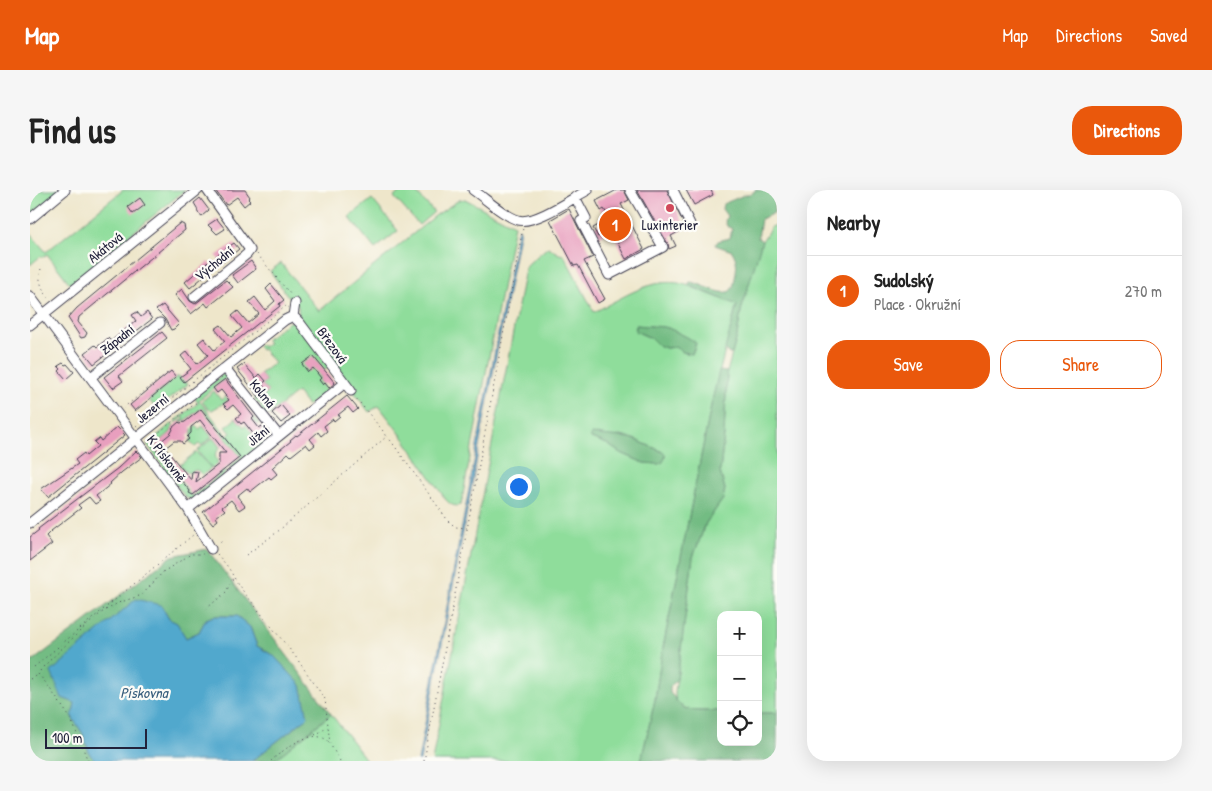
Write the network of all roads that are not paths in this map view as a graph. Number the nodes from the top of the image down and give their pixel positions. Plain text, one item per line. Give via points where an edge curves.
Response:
1 (65, 190) edge
2 (198, 190) edge
3 (207, 190) edge
4 (473, 190) edge
5 (588, 190) edge
6 (630, 190) edge
7 (673, 190) edge
8 (575, 197) junction
9 (30, 219) edge
10 (690, 224) dead end
11 (30, 296) edge
12 (194, 297) dead end
13 (292, 309) joint
14 (44, 314) junction
15 (160, 323) dead end
16 (30, 325) edge
17 (225, 368) junction
18 (91, 377) junction
19 (344, 383) junction
20 (351, 391) road end
21 (279, 436) junction
22 (136, 439) junction
23 (188, 509) junction
24 (30, 523) edge
25 (210, 551) road end

1 - 9 street
2 - 14 street, Akátová
3 - 12 street, Východní via 250,250
4 - 8 street via 513,218 524,221
5 - 8 street
6 - 8 street via 662,247 609,275 581,221 586,218
7 - 10 street
11 - 14 street, K Pískovně
13 - 17 street, Jezerní via 285,320
13 - 19 street, Březová
14 - 16 street, Akátová
14 - 18 street, K Pískovně
15 - 18 street, Západní
17 - 21 street, Kolmá
17 - 22 street, Jezerní
18 - 22 street, K Pískovně
19 - 20 street, Březová
19 - 21 street, Jižní
21 - 23 street, Jižní
22 - 23 street, K Pískovně
22 - 24 street, Jezerní
23 - 25 street, K Pískovně

